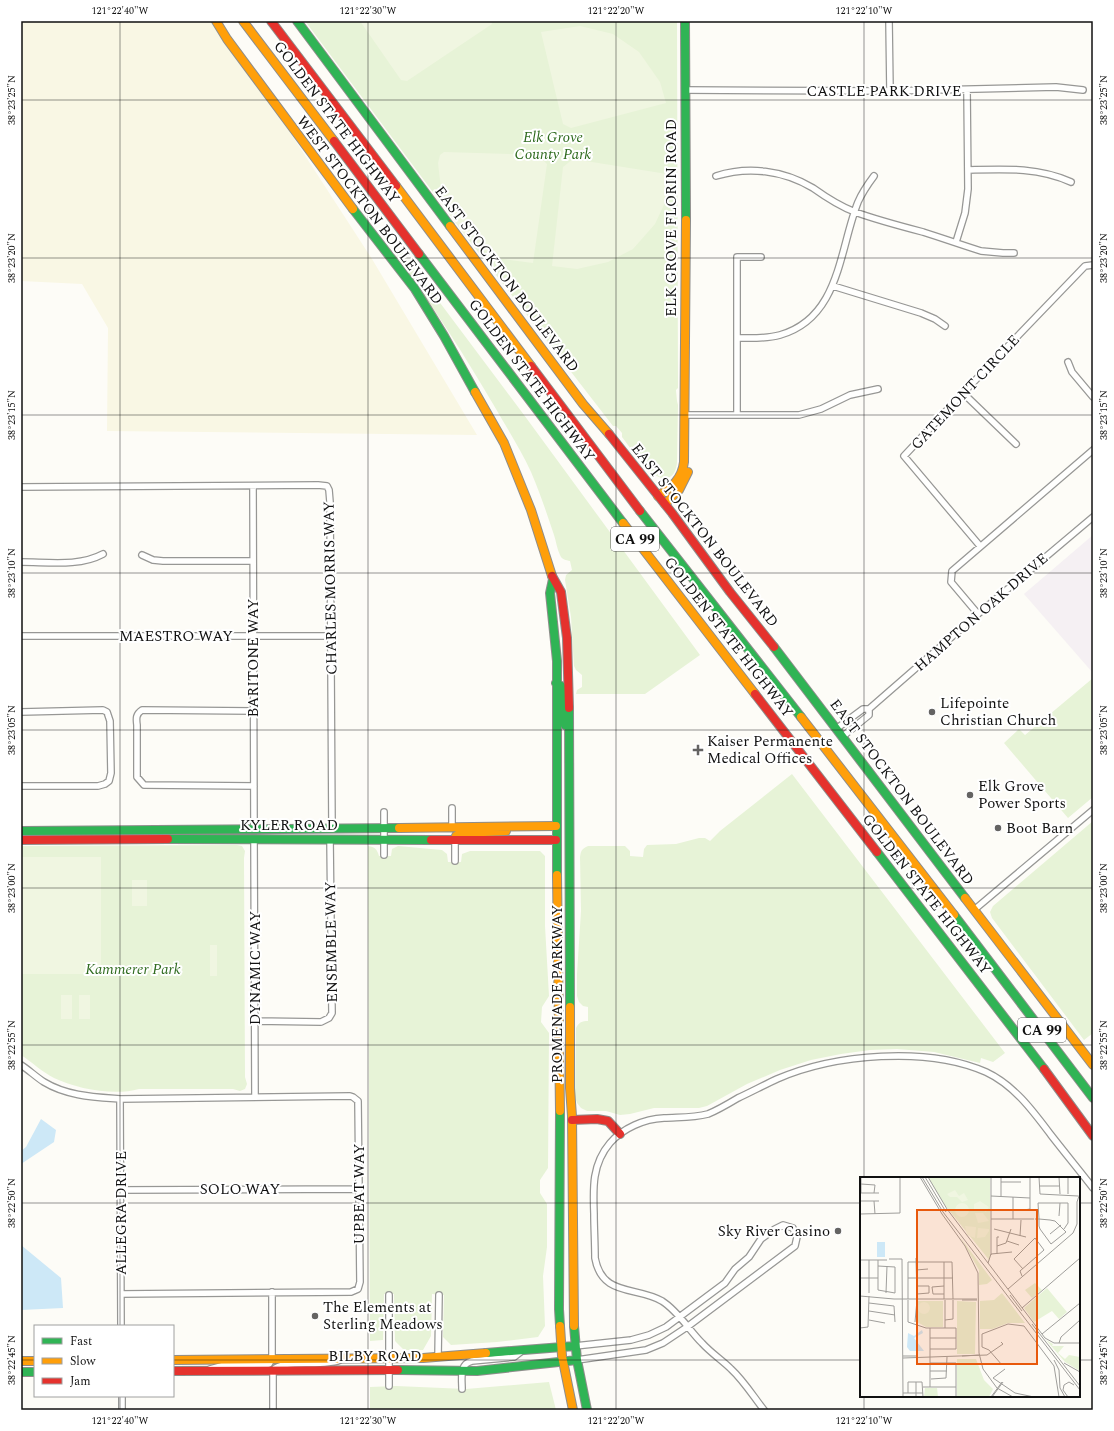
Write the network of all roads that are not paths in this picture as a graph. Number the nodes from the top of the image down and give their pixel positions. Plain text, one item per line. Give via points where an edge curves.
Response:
1 (216, 21) edge
2 (242, 21) edge
3 (270, 21) edge
4 (297, 21) edge
5 (685, 21) edge
6 (889, 21) edge
7 (685, 90) junction
8 (967, 90) junction
9 (1083, 90) dead end
10 (890, 91) junction
11 (969, 170) junction
12 (716, 176) dead end
13 (874, 176) dead end
14 (1071, 182) dead end
15 (855, 212) junction
16 (956, 242) junction
17 (1014, 253) dead end
18 (761, 257) dead end
19 (1093, 265) edge
20 (833, 286) junction
21 (945, 326) dead end
22 (738, 338) junction
23 (1068, 362) dead end
24 (878, 389) dead end
25 (963, 393) junction
26 (1093, 397) edge
27 (685, 415) junction
28 (737, 415) junction
29 (504, 443) joint
30 (1016, 444) dead end
31 (1093, 450) edge
32 (253, 486) junction
33 (21, 487) edge
34 (658, 496) junction
35 (665, 504) junction
36 (1093, 516) edge
37 (980, 546) junction
38 (103, 554) dead end
39 (142, 555) dead end
40 (253, 561) junction
41 (21, 562) edge
42 (553, 579) junction
43 (978, 614) junction
44 (555, 634) junction
45 (21, 636) edge
46 (253, 636) junction
47 (330, 636) junction
48 (568, 679) junction
49 (556, 683) junction
50 (870, 709) junction
51 (253, 711) junction
52 (21, 712) edge
53 (570, 729) junction
54 (836, 729) junction
55 (842, 737) junction
56 (21, 786) edge
57 (254, 786) junction
58 (452, 808) dead end
59 (1093, 810) edge
60 (384, 812) dead end
61 (520, 826) junction
62 (556, 826) junction
63 (452, 827) junction
64 (384, 828) junction
65 (330, 829) junction
66 (254, 830) junction
67 (21, 831) edge
68 (75, 831) junction
69 (21, 836) edge
70 (182, 839) junction
71 (254, 839) junction
72 (330, 839) junction
73 (384, 839) junction
74 (21, 840) edge
75 (455, 840) junction
76 (556, 840) junction
77 (384, 855) dead end
78 (455, 861) dead end
79 (974, 910) junction
80 (557, 944) junction
81 (570, 1014) junction
82 (558, 1016) junction
83 (255, 1021) junction
84 (21, 1065) edge
85 (1093, 1065) edge
86 (570, 1088) junction
87 (255, 1097) junction
88 (1093, 1098) edge
89 (120, 1099) junction
90 (572, 1120) junction
91 (620, 1134) junction
92 (1093, 1136) edge
93 (1093, 1188) edge
94 (359, 1189) junction
95 (120, 1190) junction
96 (272, 1292) junction
97 (121, 1294) junction
98 (389, 1295) dead end
99 (439, 1297) dead end
100 (679, 1317) junction
101 (121, 1325) edge
102 (687, 1327) junction
103 (575, 1346) junction
104 (561, 1347) junction
105 (523, 1350) junction
106 (438, 1357) junction
107 (272, 1359) junction
108 (342, 1359) junction
109 (389, 1359) junction
110 (174, 1360) edge
111 (577, 1360) junction
112 (21, 1361) edge
113 (34, 1361) edge
114 (563, 1362) junction
115 (273, 1370) junction
116 (389, 1370) junction
117 (174, 1371) edge
118 (207, 1371) junction
119 (462, 1371) junction
120 (21, 1372) edge
121 (34, 1372) edge
122 (389, 1386) dead end
123 (462, 1389) dead end
124 (122, 1397) edge
125 (122, 1410) edge
126 (273, 1410) edge
127 (572, 1410) edge
128 (587, 1410) edge
129 (764, 1410) edge

1 - 29 main road, WEST STOCKTON BOULEVARD via 292,130 415,289
2 - 92 main road, GOLDEN STATE HIGHWAY / CA 99 via 544,420
3 - 88 main road, GOLDEN STATE HIGHWAY / CA 99 via 635,504
4 - 34 main road, EAST STOCKTON BOULEVARD via 583,404
5 - 7 main road, ELK GROVE FLORIN ROAD
6 - 10 street
7 - 10 street, CASTLE PARK DRIVE
7 - 27 main road, ELK GROVE FLORIN ROAD
8 - 9 street, CASTLE PARK DRIVE via 1056,87
8 - 10 street, CASTLE PARK DRIVE
8 - 11 street
11 - 14 street via 1033,170
11 - 16 street via 968,197
12 - 15 street via 746,170 776,173 796,180 833,203
13 - 15 street via 858,201
15 - 16 street
15 - 20 street
16 - 17 street via 988,252
18 - 22 street via 737,257
19 - 25 street, GATEMONT CIRCLE via 1085,266
20 - 21 street via 928,315
20 - 22 street via 821,308 796,329 772,337
22 - 28 street
23 - 26 street via 1072,372
24 - 28 street via 850,395 807,414
25 - 30 street
25 - 37 street, GATEMONT CIRCLE via 904,456
27 - 28 street
27 - 34 main road, ELK GROVE FLORIN ROAD via 682,477
27 - 35 main road, ELK GROVE FLORIN ROAD via 688,472 682,487
29 - 42 main road, PROMENADE PARKWAY via 531,510
31 - 37 street
32 - 33 street, CHARLES MORRIS WAY
32 - 40 street, BARITONE WAY
32 - 47 street, CHARLES MORRIS WAY via 327,486 330,502
34 - 35 main road, EAST STOCKTON BOULEVARD
35 - 54 main road, EAST STOCKTON BOULEVARD
36 - 43 street, HAMPTON OAK DRIVE
37 - 43 street via 952,570 950,582
38 - 41 street via 93,560 81,562
39 - 40 street via 163,561
40 - 46 street, BARITONE WAY
42 - 44 main road, PROMENADE PARKWAY via 550,593
42 - 48 main road, PROMENADE PARKWAY via 561,592 564,608
43 - 50 street, HAMPTON OAK DRIVE
44 - 48 main road via 560,637 564,677
44 - 49 main road, PROMENADE PARKWAY
45 - 46 street, MAESTRO WAY
46 - 47 street, MAESTRO WAY
46 - 51 street, BARITONE WAY
47 - 65 street, CHARLES MORRIS WAY
48 - 53 main road, PROMENADE PARKWAY
49 - 53 main road via 563,690 565,726
49 - 62 main road, PROMENADE PARKWAY
50 - 54 street, HAMPTON OAK DRIVE via 863,709
50 - 55 street, HAMPTON OAK DRIVE via 869,715
51 - 57 street, BARITONE WAY
51 - 57 street via 142,710 138,712 136,720 137,777 144,784
52 - 56 street via 107,712 110,721 111,772 109,781 98,786
53 - 81 main road, PROMENADE PARKWAY
54 - 55 main road, EAST STOCKTON BOULEVARD
55 - 79 main road, EAST STOCKTON BOULEVARD
57 - 66 street, BARITONE WAY
58 - 63 street
59 - 79 street
60 - 64 street
61 - 62 main road, KYLER ROAD
61 - 63 main road, KYLER ROAD
61 - 75 main road via 501,832 461,832
62 - 76 main road, PROMENADE PARKWAY
63 - 64 main road, KYLER ROAD
64 - 65 main road, KYLER ROAD
64 - 73 street
65 - 66 main road, KYLER ROAD
65 - 71 main road via 314,834 261,834
66 - 68 main road, KYLER ROAD
66 - 70 main road via 248,835 202,835
67 - 68 main road, KYLER ROAD
68 - 69 main road via 56,835
70 - 71 main road, KYLER ROAD
70 - 74 main road, KYLER ROAD
71 - 72 main road, KYLER ROAD
71 - 83 street, DYNAMIC WAY
72 - 73 main road, KYLER ROAD
72 - 83 street, ENSEMBLE WAY via 332,1013 321,1022
73 - 75 main road, KYLER ROAD
73 - 77 street
75 - 76 main road, KYLER ROAD
75 - 78 street
76 - 80 main road, PROMENADE PARKWAY
79 - 85 main road, EAST STOCKTON BOULEVARD
80 - 81 main road via 565,957 566,1006
80 - 82 main road, PROMENADE PARKWAY
81 - 86 main road, PROMENADE PARKWAY
82 - 86 main road via 564,1018 566,1023 566,1073
82 - 104 main road, PROMENADE PARKWAY
83 - 87 street, DYNAMIC WAY
84 - 89 street, UPBEAT WAY via 44,1082 63,1090 82,1096
86 - 90 main road, PROMENADE PARKWAY
87 - 89 street, UPBEAT WAY
87 - 94 street, UPBEAT WAY via 356,1098 359,1105
89 - 95 street, ALLEGRA DRIVE
90 - 91 main road via 597,1119 608,1122
90 - 103 main road, PROMENADE PARKWAY
91 - 93 street via 652,1119 708,1114 778,1079 821,1065 876,1057 932,1058 980,1070 1007,1085 1028,1106
91 - 100 street via 606,1149 594,1175 596,1263 612,1285 658,1299
94 - 95 street, SOLO WAY
94 - 96 street, UPBEAT WAY via 358,1289 351,1292
95 - 97 street, ALLEGRA DRIVE
96 - 97 street, UPBEAT WAY
96 - 107 street
97 - 101 street, ALLEGRA DRIVE
98 - 109 street
99 - 106 street
100 - 102 street
100 - 102 street via 725,1283 761,1239 770,1232 783,1226 790,1226 795,1231 795,1246
100 - 103 street via 666,1327 640,1338
102 - 111 street via 663,1343 646,1350
102 - 129 street via 738,1376
103 - 104 main road, BILBY ROAD
103 - 111 main road, PROMENADE PARKWAY
104 - 105 main road, BILBY ROAD
104 - 114 main road, PROMENADE PARKWAY
105 - 106 main road, BILBY ROAD
105 - 119 street via 518,1356 510,1358 470,1361
106 - 109 main road, BILBY ROAD
107 - 108 main road, BILBY ROAD
107 - 110 main road, BILBY ROAD
107 - 118 street via 269,1364 264,1365 225,1365
108 - 109 main road, BILBY ROAD
108 - 115 street via 326,1364 283,1364
109 - 116 street
111 - 114 main road, BILBY ROAD
111 - 128 main road, PROMENADE PARKWAY
112 - 113 main road
114 - 119 main road, BILBY ROAD
114 - 127 main road, PROMENADE PARKWAY
115 - 116 main road, BILBY ROAD
115 - 118 main road, BILBY ROAD
115 - 126 street
116 - 119 main road, BILBY ROAD
116 - 122 street
117 - 118 main road, BILBY ROAD
119 - 123 street
120 - 121 main road
124 - 125 street

